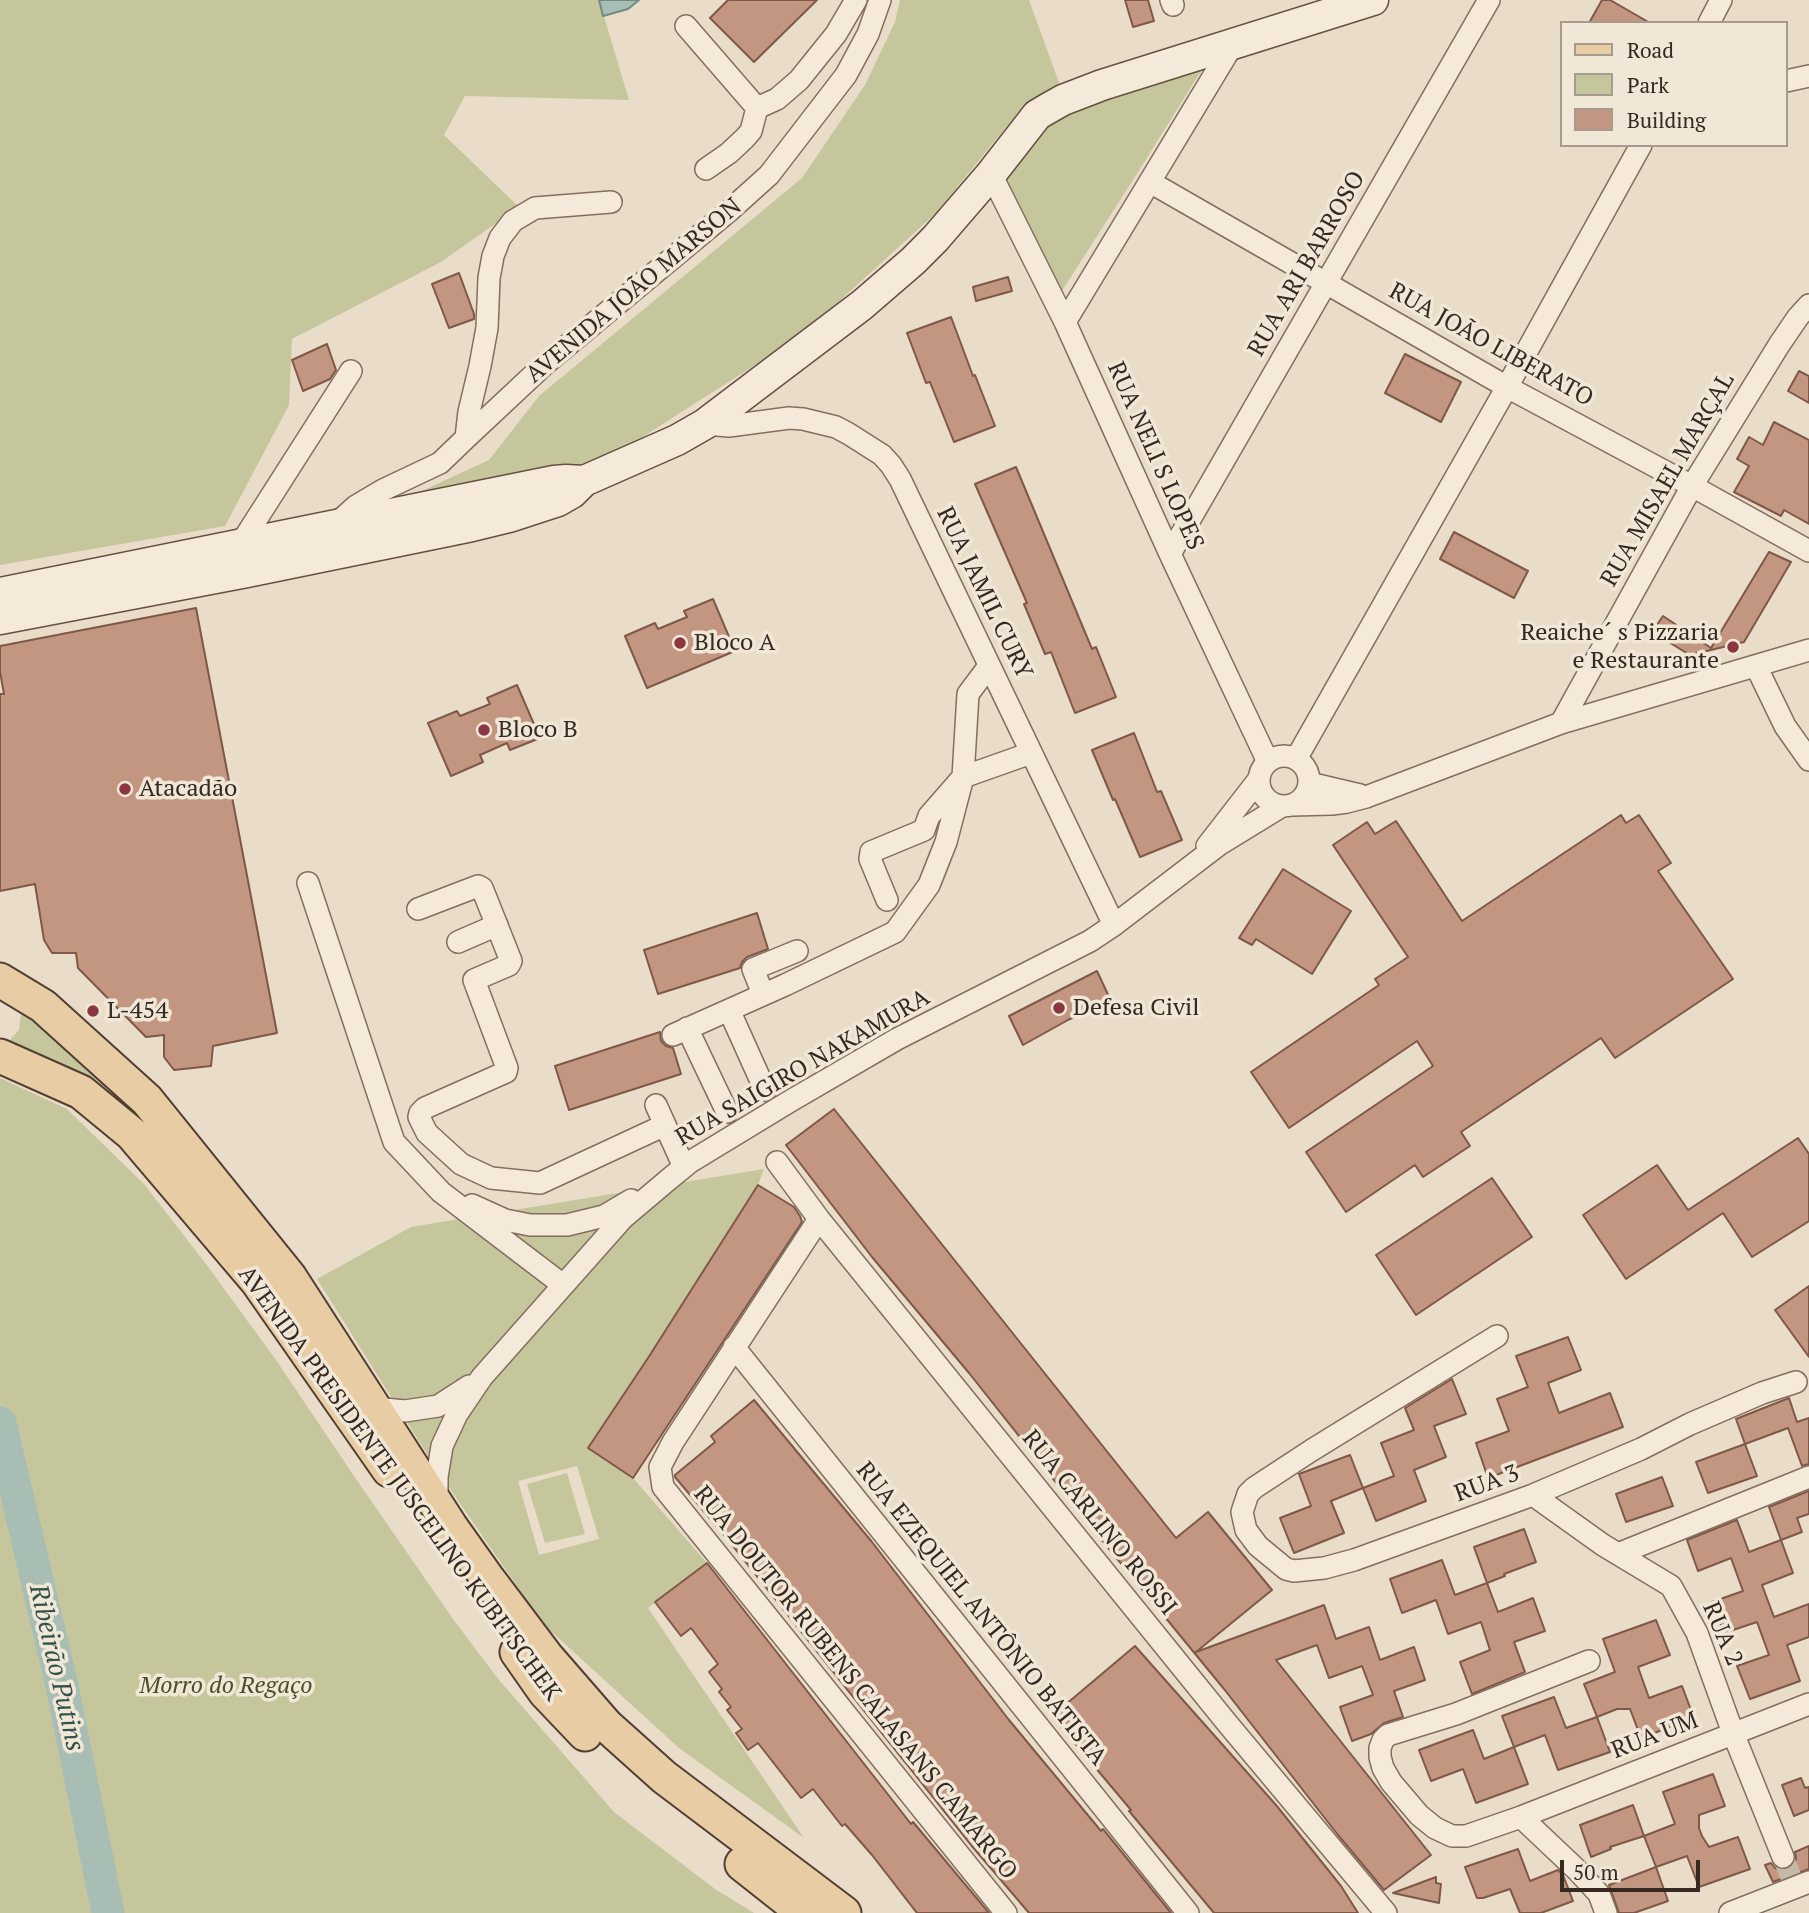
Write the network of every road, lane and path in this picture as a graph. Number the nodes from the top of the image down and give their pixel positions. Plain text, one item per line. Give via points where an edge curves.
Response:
1 (856, 0) edge
2 (880, 0) edge
3 (1373, 0) edge
4 (1489, 0) edge
5 (1721, 0) edge
6 (1710, 21) edge
7 (686, 26) dead end
8 (1233, 44) junction
9 (1809, 76) edge
10 (1788, 81) edge
11 (757, 108) junction
12 (1640, 147) edge
13 (706, 169) dead end
14 (991, 174) junction
15 (1150, 182) junction
16 (611, 202) dead end
17 (1326, 282) junction
18 (1809, 305) edge
19 (1065, 322) junction
20 (351, 371) dead end
21 (1507, 387) junction
22 (705, 424) junction
23 (466, 438) junction
24 (584, 481) junction
25 (1692, 485) junction
26 (333, 527) junction
27 (240, 545) junction
28 (1809, 551) edge
29 (1170, 554) junction
30 (0, 593) edge
31 (0, 619) edge
32 (1809, 650) edge
33 (989, 666) junction
34 (1756, 666) junction
35 (1561, 723) junction
36 (1031, 753) junction
37 (1296, 759) junction
38 (1809, 760) edge
39 (1264, 770) junction
40 (963, 777) junction
41 (1309, 783) junction
42 (1366, 797) junction
43 (1287, 805) junction
44 (1195, 862) junction
45 (308, 883) dead end
46 (887, 900) dead end
47 (418, 909) dead end
48 (497, 925) junction
49 (1114, 925) junction
50 (458, 942) dead end
51 (797, 951) dead end
52 (0, 980) edge
53 (0, 989) edge
54 (763, 994) junction
55 (729, 1010) junction
56 (0, 1056) edge
57 (765, 1090) dead end
58 (656, 1105) dead end
59 (727, 1112) dead end
60 (665, 1125) junction
61 (777, 1162) dead end
62 (676, 1173) junction
63 (441, 1192) junction
64 (819, 1219) junction
65 (563, 1286) junction
66 (1497, 1336) dead end
67 (734, 1347) junction
68 (482, 1377) junction
69 (1796, 1382) dead end
70 (374, 1408) junction
71 (1809, 1477) edge
72 (1533, 1495) junction
73 (437, 1503) junction
74 (1618, 1554) junction
75 (1588, 1661) dead end
76 (1809, 1704) edge
77 (1733, 1733) junction
78 (1521, 1817) junction
79 (1795, 1876) edge
80 (804, 1913) edge
81 (844, 1913) edge
82 (1006, 1913) edge
83 (1188, 1913) edge
84 (1387, 1913) edge
85 (1606, 1913) edge
86 (1730, 1913) edge

1 - 11 street via 799,80 777,99
2 - 23 street, AVENIDA JOÃO MARSON via 846,75 769,174 545,364
3 - 8 main road
4 - 17 street, RUA ARI BARROSO
5 - 6 street
7 - 11 street
8 - 14 main road via 1063,100 1037,116
8 - 15 street
9 - 10 street
11 - 13 street via 751,131
12 - 21 street
14 - 19 street, RUA NELI S LOPES
14 - 22 main road via 906,268
15 - 17 street, RUA JOÃO LIBERATO
15 - 19 street
16 - 23 street via 535,208 513,221 500,238 489,278 481,366
17 - 21 street, RUA JOÃO LIBERATO
17 - 29 street, RUA ARI BARROSO
18 - 25 street, RUA MISAEL MARÇAL
19 - 29 street, RUA NELI S LOPES
20 - 27 street
21 - 25 street, RUA JOÃO LIBERATO
21 - 37 street
22 - 24 main road
22 - 33 street, RUA JAMIL CURY via 803,419 836,427 881,454 900,479
23 - 26 street, AVENIDA JOÃO MARSON via 440,463 356,506
24 - 26 main road via 554,481
24 - 31 main road via 558,501 472,526
25 - 28 street, RUA JOÃO LIBERATO
25 - 35 street, RUA MISAEL MARÇAL
26 - 27 main road
27 - 30 main road
29 - 39 street, RUA NELI S LOPES
32 - 34 street
33 - 36 street, RUA JAMIL CURY
33 - 40 street via 968,694
34 - 35 street
34 - 38 street via 1785,726
35 - 42 street
36 - 40 street
36 - 49 street, RUA JAMIL CURY
37 - 39 street via 1277,757
37 - 41 street
39 - 43 street via 1260,788 1265,797
39 - 44 street, RUA SAIGIRO NAKAMURA
40 - 46 street via 929,816 924,830 870,852
40 - 54 street via 929,885 895,932
41 - 42 street
41 - 43 street via 1301,800
42 - 43 street via 1332,804
43 - 44 street, RUA SAIGIRO NAKAMURA
44 - 49 street, RUA SAIGIRO NAKAMURA
45 - 63 street via 394,1142
47 - 48 street via 478,886 484,890
48 - 50 street
48 - 60 street via 511,961 474,984 506,1072 425,1108 419,1117 427,1133 461,1164 492,1178 540,1183
49 - 62 street, RUA SAIGIRO NAKAMURA via 897,1040
51 - 54 street via 753,969
52 - 53 main road
52 - 70 main road, AVENIDA PRESIDENTE JUSCELINO KUBITSCHEK via 43,1006 147,1100 289,1276
54 - 55 street
55 - 57 street
55 - 59 street via 680,1032
56 - 80 main road, AVENIDA PRESIDENTE JUSCELINO KUBITSCHEK via 82,1092 132,1134 257,1282 545,1692 579,1730 647,1790
58 - 60 street
60 - 62 street
61 - 64 street, RUA CARLINO ROSSI
62 - 63 street via 604,1216 567,1225 505,1220
62 - 65 street, RUA SAIGIRO NAKAMURA via 623,1218
63 - 65 street
64 - 67 street
64 - 84 street, RUA CARLINO ROSSI via 1227,1724
65 - 68 street, RUA SAIGIRO NAKAMURA
66 - 72 street, RUA 3 via 1248,1494 1243,1521 1258,1546 1294,1571 1354,1560
67 - 82 street, RUA DOUTOR RUBENS CALASANS CAMARGO via 663,1459 663,1487
67 - 83 street, RUA EZEQUIEL ANTÔNIO BATISTA
68 - 70 street, RUA SAIGIRO NAKAMURA via 438,1406 405,1411
68 - 73 street, RUA SAIGIRO NAKAMURA via 442,1446
69 - 72 street, RUA 3
70 - 73 main road, AVENIDA PRESIDENTE JUSCELINO KUBITSCHEK
71 - 74 street
72 - 74 street, RUA 2
73 - 81 main road, AVENIDA PRESIDENTE JUSCELINO KUBITSCHEK via 546,1656 606,1725 664,1777
74 - 77 street, RUA 2 via 1671,1586 1697,1633
75 - 78 street, RUA UM via 1383,1740 1380,1757 1391,1782 1435,1828 1466,1836
76 - 77 street, RUA UM
77 - 78 street, RUA UM
77 - 79 street, RUA 2
78 - 85 street via 1599,1894
79 - 86 street

